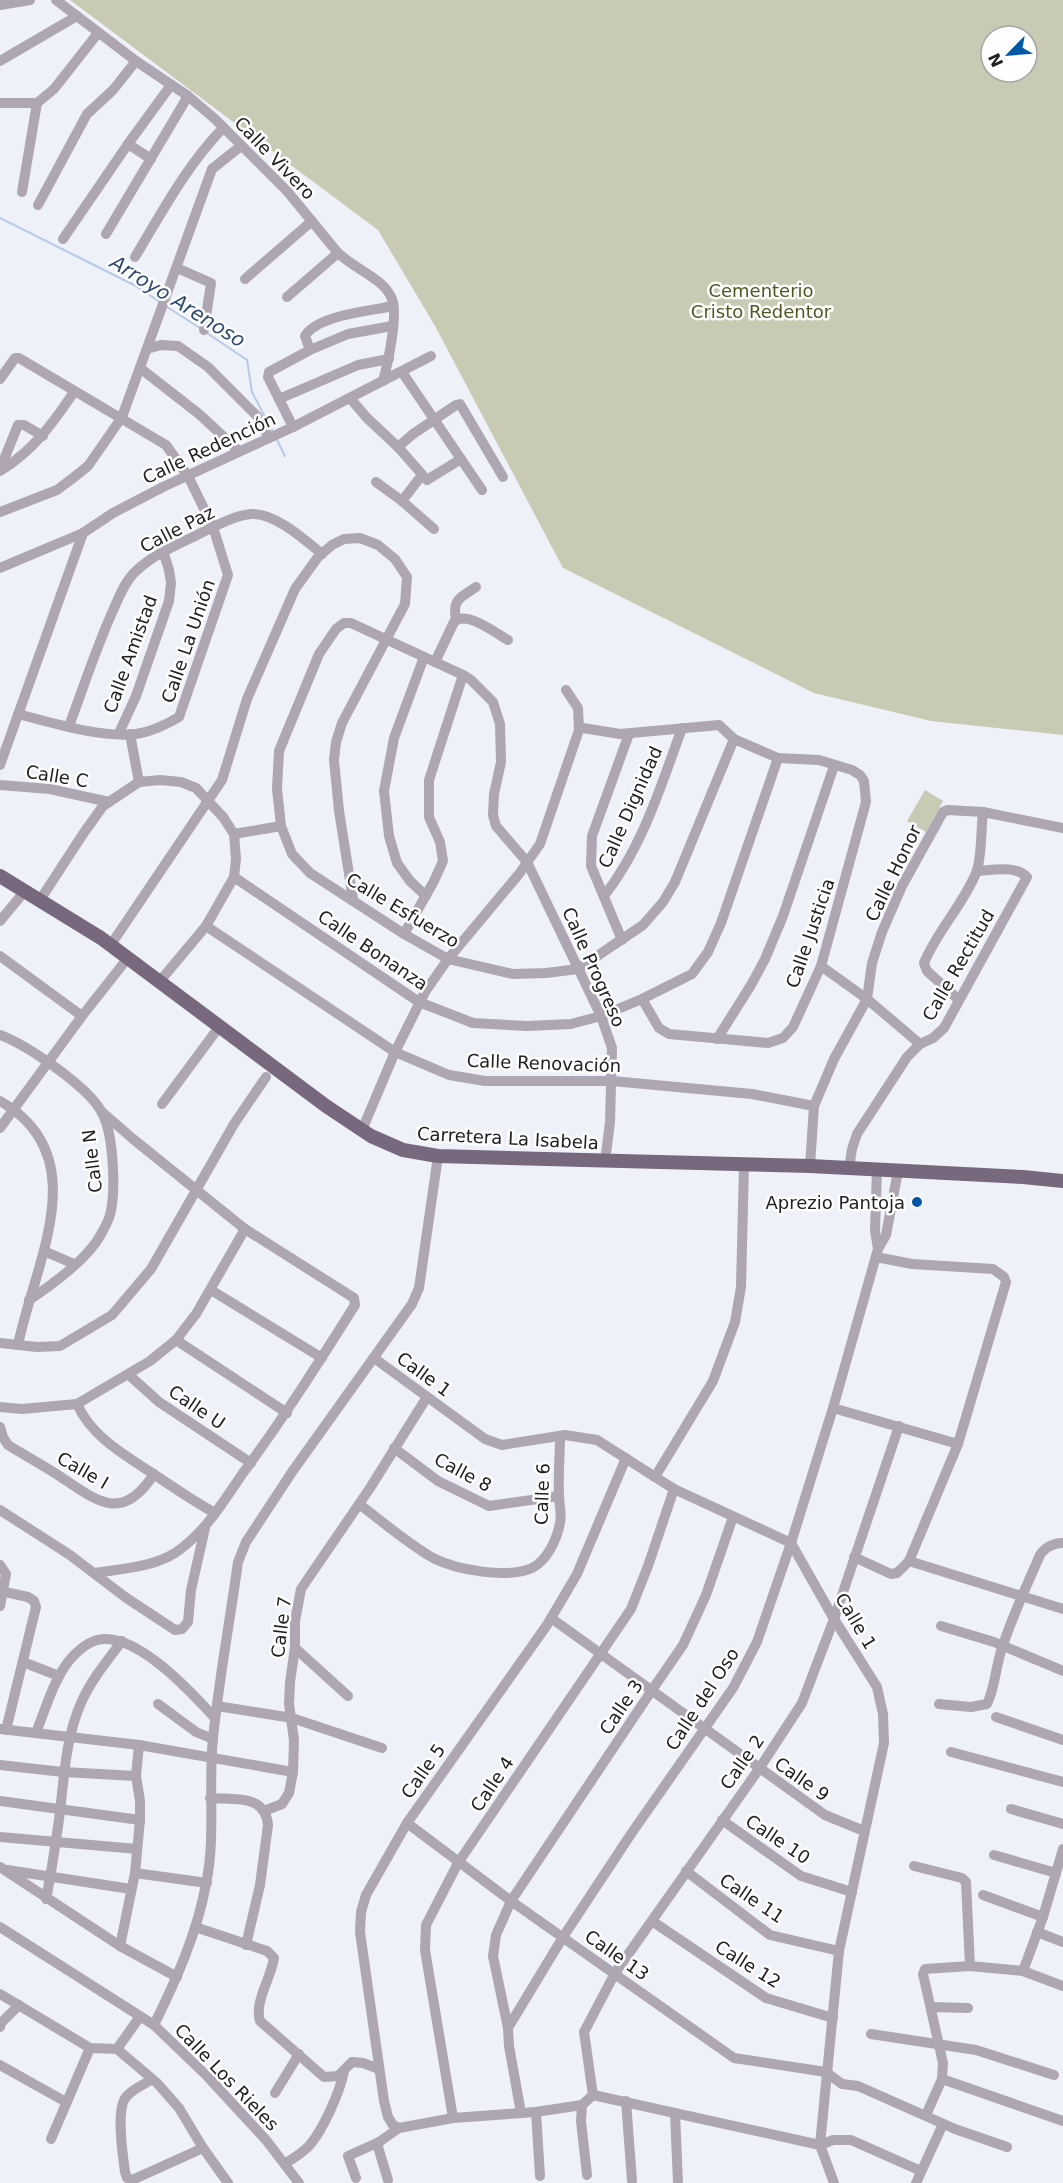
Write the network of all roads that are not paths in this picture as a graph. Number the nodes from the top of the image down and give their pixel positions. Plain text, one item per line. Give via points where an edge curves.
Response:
1 (30, 0) edge
2 (56, 0) edge
3 (0, 5) edge
4 (77, 16) junction
5 (98, 33) junction
6 (0, 61) edge
7 (136, 61) junction
8 (171, 85) junction
9 (188, 96) junction
10 (0, 103) edge
11 (37, 103) junction
12 (223, 128) junction
13 (128, 144) junction
14 (241, 146) junction
15 (151, 159) junction
16 (22, 192) dead end
17 (38, 205) dead end
18 (312, 221) junction
19 (106, 234) dead end
20 (63, 238) dead end
21 (338, 253) junction
22 (135, 257) dead end
23 (177, 268) junction
24 (245, 279) dead end
25 (287, 297) dead end
26 (393, 306) junction
27 (392, 326) junction
28 (204, 330) dead end
29 (147, 349) junction
30 (310, 350) junction
31 (431, 356) dead end
32 (389, 359) junction
33 (140, 368) junction
34 (402, 372) junction
35 (0, 379) edge
36 (383, 381) junction
37 (74, 392) junction
38 (350, 398) junction
39 (279, 399) junction
40 (122, 417) junction
41 (434, 419) junction
42 (289, 429) junction
43 (43, 436) junction
44 (271, 437) junction
45 (398, 447) junction
46 (239, 451) junction
47 (461, 459) junction
48 (2, 469) edge
49 (422, 475) junction
50 (188, 476) junction
51 (503, 477) dead end
52 (376, 482) dead end
53 (482, 489) dead end
54 (402, 501) junction
55 (0, 512) edge
56 (213, 527) junction
57 (434, 529) dead end
58 (83, 533) junction
59 (163, 551) junction
60 (322, 554) junction
61 (0, 568) edge
62 (476, 587) dead end
63 (456, 620) junction
64 (344, 624) joint
65 (386, 640) junction
66 (508, 640) dead end
67 (430, 659) junction
68 (463, 675) junction
69 (566, 690) dead end
70 (18, 714) junction
71 (69, 726) junction
72 (682, 728) junction
73 (579, 730) junction
74 (125, 733) junction
75 (629, 734) junction
76 (734, 739) junction
77 (778, 758) junction
78 (0, 765) edge
79 (834, 766) junction
80 (140, 782) junction
81 (0, 785) edge
82 (109, 802) junction
83 (209, 802) junction
84 (983, 812) junction
85 (281, 826) junction
86 (1063, 828) edge
87 (234, 834) junction
88 (527, 862) junction
89 (977, 871) junction
90 (0, 876) edge
91 (234, 877) junction
92 (24, 892) junction
93 (426, 896) junction
94 (604, 896) junction
95 (353, 899) junction
96 (40, 900) junction
97 (0, 921) edge
98 (206, 926) junction
99 (404, 934) junction
100 (622, 940) junction
101 (110, 946) junction
102 (0, 956) edge
103 (128, 959) junction
104 (448, 959) junction
105 (821, 966) junction
106 (578, 969) junction
107 (160, 981) junction
108 (642, 999) junction
109 (867, 999) junction
110 (959, 1000) junction
111 (420, 1002) junction
112 (82, 1016) junction
113 (601, 1016) junction
114 (219, 1026) junction
115 (0, 1035) edge
116 (717, 1039) junction
117 (921, 1044) junction
118 (395, 1052) junction
119 (50, 1063) junction
120 (266, 1077) dead end
121 (612, 1081) junction
122 (0, 1101) edge
123 (162, 1104) dead end
124 (814, 1106) junction
125 (14, 1109) junction
126 (102, 1112) junction
127 (0, 1128) edge
128 (362, 1130) junction
129 (438, 1156) junction
130 (605, 1162) junction
131 (744, 1166) junction
132 (810, 1166) junction
133 (849, 1168) junction
134 (877, 1170) junction
135 (898, 1172) junction
136 (1063, 1181) edge
137 (196, 1192) junction
138 (244, 1230) junction
139 (44, 1251) junction
140 (877, 1253) junction
141 (74, 1264) junction
142 (211, 1290) junction
143 (29, 1300) junction
144 (176, 1340) junction
145 (0, 1343) edge
146 (18, 1345) junction
147 (322, 1358) junction
148 (374, 1358) junction
149 (129, 1375) junction
150 (427, 1397) junction
151 (77, 1404) junction
152 (0, 1407) edge
153 (833, 1408) junction
154 (287, 1413) junction
155 (899, 1426) junction
156 (0, 1427) edge
157 (560, 1436) junction
158 (958, 1444) junction
159 (394, 1448) junction
160 (626, 1458) junction
161 (251, 1463) junction
162 (154, 1474) junction
163 (655, 1477) junction
164 (674, 1489) junction
165 (559, 1496) junction
166 (359, 1504) junction
167 (0, 1510) edge
168 (215, 1513) junction
169 (733, 1517) junction
170 (205, 1528) junction
171 (791, 1543) junction
172 (1063, 1543) edge
173 (854, 1557) junction
174 (909, 1561) junction
175 (0, 1565) edge
176 (96, 1573) junction
177 (2, 1591) edge
178 (1022, 1597) junction
179 (0, 1606) edge
180 (1063, 1609) edge
181 (551, 1617) junction
182 (834, 1619) junction
183 (941, 1626) dead end
184 (122, 1641) junction
185 (1003, 1645) junction
186 (296, 1648) junction
187 (601, 1652) junction
188 (23, 1662) junction
189 (1063, 1671) edge
190 (59, 1676) junction
191 (652, 1690) junction
192 (348, 1696) dead end
193 (158, 1704) dead end
194 (939, 1704) dead end
195 (216, 1712) junction
196 (996, 1717) dead end
197 (292, 1718) junction
198 (705, 1728) junction
199 (3, 1729) edge
200 (36, 1733) junction
201 (70, 1737) junction
202 (213, 1739) junction
203 (1063, 1740) edge
204 (140, 1745) junction
205 (382, 1748) dead end
206 (951, 1752) dead end
207 (211, 1757) junction
208 (0, 1765) edge
209 (759, 1769) junction
210 (63, 1772) junction
211 (293, 1772) junction
212 (135, 1776) junction
213 (1063, 1782) edge
214 (210, 1798) junction
215 (0, 1801) edge
216 (60, 1809) junction
217 (1011, 1809) dead end
218 (264, 1811) junction
219 (140, 1820) junction
220 (722, 1820) junction
221 (407, 1822) junction
222 (1063, 1824) edge
223 (864, 1831) junction
224 (0, 1837) edge
225 (56, 1843) junction
226 (137, 1849) junction
227 (1063, 1849) edge
228 (994, 1855) dead end
229 (458, 1863) junction
230 (914, 1866) dead end
231 (1059, 1867) edge
232 (1, 1868) edge
233 (686, 1871) junction
234 (135, 1873) junction
235 (51, 1876) junction
236 (207, 1883) junction
237 (131, 1889) junction
238 (852, 1892) junction
239 (983, 1895) dead end
240 (46, 1899) junction
241 (511, 1901) junction
242 (1043, 1917) junction
243 (652, 1921) junction
244 (0, 1926) edge
245 (195, 1927) junction
246 (1037, 1932) junction
247 (563, 1936) junction
248 (1063, 1942) edge
249 (246, 1945) junction
250 (120, 1946) junction
251 (839, 1951) junction
252 (970, 1966) junction
253 (1023, 1971) junction
254 (615, 1973) junction
255 (177, 1977) junction
256 (1063, 1986) edge
257 (0, 1994) edge
258 (19, 2005) junction
259 (932, 2007) junction
260 (968, 2008) dead end
261 (139, 2018) junction
262 (833, 2018) junction
263 (0, 2024) edge
264 (154, 2025) junction
265 (508, 2028) junction
266 (872, 2034) dead end
267 (940, 2045) junction
268 (90, 2048) junction
269 (117, 2049) junction
270 (299, 2054) junction
271 (0, 2065) edge
272 (379, 2069) junction
273 (344, 2071) junction
274 (826, 2072) junction
275 (1054, 2075) dead end
276 (942, 2079) junction
277 (151, 2080) junction
278 (275, 2094) dead end
279 (593, 2094) junction
280 (626, 2101) junction
281 (66, 2102) junction
282 (582, 2105) junction
283 (536, 2112) junction
284 (521, 2113) junction
285 (675, 2113) junction
286 (926, 2115) junction
287 (453, 2118) junction
288 (1063, 2121) edge
289 (944, 2124) junction
290 (399, 2128) junction
291 (51, 2139) dead end
292 (379, 2142) junction
293 (820, 2145) junction
294 (1007, 2146) dead end
295 (203, 2148) junction
296 (285, 2163) junction
297 (921, 2171) junction
298 (587, 2175) dead end
299 (540, 2176) dead end
300 (356, 2178) dead end
301 (388, 2180) dead end
302 (632, 2181) dead end
303 (228, 2183) edge
304 (299, 2183) edge
305 (678, 2183) edge
306 (834, 2183) edge
307 (916, 2183) edge

1 - 3 street
2 - 4 street, Calle Vivero
4 - 5 street, Calle Vivero
4 - 6 street
5 - 7 street, Calle Vivero
5 - 11 street via 54,89
7 - 8 street, Calle Vivero
7 - 17 street via 87,114
8 - 9 street, Calle Vivero
8 - 13 street
9 - 12 street, Calle Vivero
9 - 15 street
10 - 11 street
11 - 16 street
12 - 14 street, Calle Vivero
12 - 22 street via 172,195
13 - 15 street
13 - 20 street
14 - 18 street, Calle Vivero
14 - 23 street via 213,169
15 - 19 street
18 - 21 street, Calle Vivero
18 - 24 street
21 - 25 street
21 - 26 street, Calle Vivero via 381,284 390,294
23 - 28 street via 211,283
23 - 29 street
26 - 27 street
26 - 30 street via 320,323 305,336
27 - 30 street via 348,334
27 - 32 street
29 - 33 street
29 - 44 street via 178,346 208,367 257,416
30 - 39 street via 268,374
31 - 34 street, Calle Redención
32 - 36 street
32 - 39 street via 358,366
33 - 40 street
33 - 46 street
34 - 36 street, Calle Redención
34 - 41 street
35 - 37 street, Calle La Unión via 12,361 19,358
36 - 38 street, Calle Redención
37 - 40 street, Calle La Unión
37 - 43 street
38 - 42 street, Calle Redención
38 - 45 street
39 - 42 street
40 - 50 street, Calle La Unión via 166,445
40 - 55 street via 88,466 73,478 57,490
41 - 45 street
41 - 47 street
41 - 51 street via 456,405 462,406
42 - 44 street, Calle Redención
43 - 48 street
43 - 48 street via 18,425
44 - 46 street, Calle Redención
45 - 49 street
46 - 50 street, Calle Redención
47 - 49 street via 428,480
47 - 53 street
49 - 54 street
50 - 56 street, Calle La Unión
50 - 58 street, Calle Redención via 113,513
52 - 54 street
54 - 57 street
56 - 59 street, Calle Paz
56 - 60 street, Calle Paz via 250,514 262,515
56 - 74 street, Calle La Unión via 228,575 183,710 165,725 136,734
58 - 61 street, Calle Redención
58 - 70 street
59 - 71 street, Calle Paz via 133,573 122,590
59 - 74 street, Calle Amistad via 171,583 169,601
60 - 65 street via 344,539 360,538 378,545 395,559 407,577 407,592
60 - 83 street via 295,589 247,699 222,780
62 - 63 street via 460,597 454,609
63 - 66 street via 469,619
63 - 67 street
64 - 65 street, Calle Progreso via 351,623
64 - 85 street, Calle Esfuerzo via 319,654 279,751 277,789
65 - 67 street, Calle Progreso
65 - 95 street via 336,742 339,811
67 - 68 street, Calle Progreso
67 - 93 street via 394,738 384,791 388,836 398,863
68 - 88 street, Calle Progreso via 493,702 500,724 501,762 493,815 496,826
68 - 93 street via 429,780 429,817 443,861
69 - 73 street via 578,708
70 - 71 street, Calle La Unión
70 - 78 street
71 - 74 street, Calle La Unión via 91,732
72 - 75 street
72 - 76 street via 719,725
72 - 94 street, Calle Dignidad via 658,795 622,873
73 - 75 street
73 - 88 street via 540,844
74 - 80 street, Calle Amistad
75 - 94 street via 592,836 591,866
76 - 77 street
76 - 100 street, Calle Esfuerzo via 675,882 643,925
77 - 79 street via 819,760
77 - 108 street, Calle Bonanza via 708,952 692,974
79 - 105 street, Calle Justicia via 860,775 866,802
79 - 116 street via 765,959
80 - 82 street
80 - 83 street via 181,782 196,788
81 - 82 street, Calle C via 50,789
82 - 96 street
83 - 87 street
83 - 101 street
84 - 86 street, Calle Honor
84 - 89 street
84 - 109 street, Calle Honor via 943,812 902,886 882,932
85 - 87 street
85 - 95 street, Calle Esfuerzo via 292,854 310,873
87 - 91 street
88 - 104 street
88 - 106 street, Calle Progreso
89 - 110 street via 924,963 927,971
89 - 110 street, Calle Rectitud via 1011,869 1027,877
90 - 92 main road, Carretera La Isabela
91 - 98 street
91 - 111 street, Calle Bonanza
92 - 96 main road, Carretera La Isabela
92 - 97 street
93 - 99 street
94 - 100 street
95 - 99 street, Calle Esfuerzo
96 - 101 main road, Carretera La Isabela
98 - 107 street
98 - 118 street, Calle Renovación
99 - 104 street, Calle Esfuerzo
100 - 106 street, Calle Esfuerzo
101 - 103 main road, Carretera La Isabela
102 - 112 street
103 - 107 main road, Carretera La Isabela
103 - 112 street
104 - 106 street, Calle Esfuerzo via 513,974
104 - 111 street
105 - 109 street
105 - 116 street, Calle Justicia via 793,1027 783,1038 768,1043
106 - 113 street, Calle Progreso
107 - 114 main road, Carretera La Isabela
108 - 113 street, Calle Bonanza
108 - 116 street, Calle Justicia via 659,1028 669,1034
109 - 117 street
109 - 124 street, Calle Honor
110 - 117 street, Calle Rectitud via 944,1028
111 - 113 street, Calle Bonanza via 473,1023 571,1024
111 - 118 street
112 - 119 street
113 - 121 street, Calle Progreso via 612,1048
114 - 123 street
114 - 128 main road, Carretera La Isabela
115 - 119 street, Calle N
117 - 133 street, Calle Rectitud via 907,1057 857,1134
118 - 121 street, Calle Renovación via 449,1075 485,1081
118 - 128 street
119 - 125 street
119 - 126 street, Calle N
120 - 137 street
121 - 124 street, Calle Renovación via 752,1094
121 - 130 street, Calle Progreso
122 - 125 street
124 - 132 street, Calle Honor
125 - 127 street
125 - 139 street via 42,1138 51,1163 52,1197
126 - 137 street
126 - 141 street, Calle N via 113,1172 110,1217 99,1238
128 - 129 main road, Carretera La Isabela via 403,1150
129 - 130 main road, Carretera La Isabela
129 - 148 street via 420,1288
130 - 131 main road, Carretera La Isabela
131 - 132 main road, Carretera La Isabela
131 - 163 street via 741,1287 735,1322 713,1381
132 - 133 main road, Carretera La Isabela
133 - 134 main road, Carretera La Isabela
134 - 135 main road, Carretera La Isabela
134 - 140 street, Calle del Oso
135 - 136 main road, Carretera La Isabela
135 - 140 street, Calle del Oso via 886,1235
137 - 138 street
137 - 146 street via 151,1269 112,1315 60,1346
138 - 142 street
138 - 147 street via 354,1298 355,1305
139 - 141 street
139 - 143 street
140 - 153 street, Calle del Oso
140 - 158 street via 912,1264 993,1269 1004,1276 1005,1288
141 - 143 street, Calle N
142 - 144 street
142 - 147 street
143 - 146 street
144 - 149 street
144 - 154 street
145 - 146 street
147 - 154 street
148 - 150 street, Calle 1
148 - 195 street via 246,1542 238,1562
149 - 151 street
149 - 161 street, Calle U via 159,1402
150 - 157 street, Calle 1 via 485,1439 502,1445
150 - 159 street, Calle 7
151 - 152 street
151 - 162 street via 96,1433
153 - 155 street
153 - 171 street, Calle del Oso
154 - 161 street
155 - 158 street
155 - 173 street, Calle 2
156 - 162 street, Calle I via 8,1445 108,1504 132,1500
157 - 160 street, Calle 1 via 597,1440
157 - 165 street, Calle 6
158 - 174 street
159 - 165 street, Calle 8 via 438,1481 489,1506
159 - 166 street, Calle 7
160 - 163 street, Calle 1
160 - 181 street, Calle 5 via 577,1574
161 - 168 street
162 - 168 street
163 - 164 street, Calle 1
164 - 169 street, Calle 1
164 - 187 street, Calle 4 via 631,1609
165 - 166 street, Calle 6 via 561,1521 546,1557 533,1568 514,1572 468,1569 434,1558
166 - 186 street, Calle 7 via 301,1589 295,1621
167 - 176 street
168 - 170 street
169 - 171 street, Calle 1
169 - 191 street, Calle 3 via 706,1595 683,1646
170 - 176 street via 162,1559
170 - 176 street via 188,1622 182,1629 167,1625
171 - 182 street, Calle 1
171 - 198 street, Calle del Oso via 757,1642 733,1688
172 - 178 street via 1041,1552
173 - 174 street via 891,1574
173 - 182 street, Calle 2
174 - 178 street
175 - 177 street via 6,1574
177 - 179 street
177 - 188 street via 28,1597 36,1606
178 - 180 street
178 - 185 street
181 - 187 street, Calle 9
181 - 221 street, Calle 5
182 - 209 street, Calle 2 via 802,1703
182 - 223 street, Calle 1 via 877,1687 883,1714 884,1743
183 - 185 street
184 - 190 street via 96,1640 75,1654
184 - 195 street via 141,1651
184 - 201 street via 89,1686
185 - 189 street
185 - 194 street via 987,1704
186 - 192 street
186 - 197 street, Calle 7 via 290,1682
187 - 191 street, Calle 9
187 - 229 street, Calle 4
188 - 190 street
188 - 199 street
190 - 200 street
191 - 198 street, Calle 9
191 - 241 street, Calle 3
193 - 202 street
195 - 197 street
195 - 202 street
196 - 203 street
197 - 205 street
197 - 211 street, Calle 7
198 - 209 street, Calle 9
198 - 247 street, Calle del Oso
199 - 200 street
200 - 201 street
201 - 204 street
201 - 210 street
202 - 207 street
204 - 207 street
204 - 212 street
206 - 213 street
207 - 211 street
207 - 214 street
208 - 210 street
209 - 220 street, Calle 2
209 - 223 street, Calle 9 via 825,1815
210 - 212 street
210 - 216 street
211 - 218 street, Calle 7 via 289,1793 282,1804
212 - 219 street
214 - 218 street via 251,1801
214 - 236 street
215 - 216 street
216 - 219 street
216 - 225 street
217 - 222 street
218 - 249 street via 268,1825
219 - 226 street
220 - 233 street, Calle 2
220 - 238 street, Calle 10 via 801,1876
221 - 229 street, Calle 13
221 - 272 street, Calle 5 via 366,1895 361,1912 360,1932
223 - 238 street, Calle 1
224 - 225 street
225 - 226 street
225 - 235 street
226 - 234 street
227 - 231 street
228 - 231 street
229 - 241 street, Calle 13
229 - 287 street, Calle 4 via 426,1925 425,1950
230 - 252 street via 966,1882
231 - 242 street
232 - 235 street
232 - 240 street
233 - 243 street, Calle 2
233 - 251 street, Calle 11 via 770,1935
234 - 236 street
234 - 237 street
235 - 237 street
235 - 240 street
236 - 245 street
237 - 250 street
238 - 251 street, Calle 1
239 - 242 street
240 - 250 street
241 - 247 street, Calle 13
241 - 265 street, Calle 3 via 496,1935 493,1956
242 - 246 street
243 - 254 street, Calle 2
243 - 262 street, Calle 12 via 766,1998
244 - 261 street, Calle Los Rieles
245 - 249 street
245 - 255 street
246 - 248 street
246 - 253 street
247 - 254 street, Calle 13
247 - 265 street, Calle del Oso
249 - 270 street via 267,1951 274,1958 257,2013 260,2021
250 - 255 street
251 - 262 street, Calle 1
252 - 253 street
252 - 259 street via 923,1971
253 - 256 street
254 - 274 street, Calle 13 via 734,2058
254 - 279 street, Calle 2 via 584,2032
255 - 264 street
257 - 258 street
258 - 263 street
258 - 268 street
259 - 260 street
259 - 267 street
261 - 264 street, Calle Los Rieles
261 - 269 street
262 - 274 street, Calle 1
264 - 296 street, Calle Los Rieles via 207,2076
265 - 284 street, Calle 3
266 - 267 street
267 - 275 street via 976,2050
267 - 276 street
268 - 269 street
268 - 281 street
269 - 277 street
270 - 273 street via 324,2077 338,2076
270 - 278 street
271 - 281 street
272 - 273 street via 352,2062
272 - 290 street, Calle 5 via 388,2116
273 - 296 street via 339,2091 315,2136 302,2152
274 - 286 street, Calle 13 via 842,2084 858,2086
274 - 293 street, Calle 1
276 - 286 street
276 - 288 street
277 - 295 street via 179,2108
277 - 295 street via 127,2096 122,2106 127,2178 132,2180
279 - 280 street
279 - 282 street
280 - 285 street
280 - 302 street
281 - 291 street
282 - 283 street
282 - 298 street via 580,2121
283 - 284 street
283 - 299 street
284 - 287 street
285 - 293 street
285 - 305 street
286 - 289 street, Calle 13
287 - 290 street
289 - 294 street, Calle 13
289 - 297 street
290 - 292 street
292 - 300 street via 348,2156
292 - 301 street
293 - 297 street via 832,2140 851,2140
293 - 306 street, Calle 1
295 - 303 street
296 - 304 street, Calle Los Rieles
297 - 307 street

